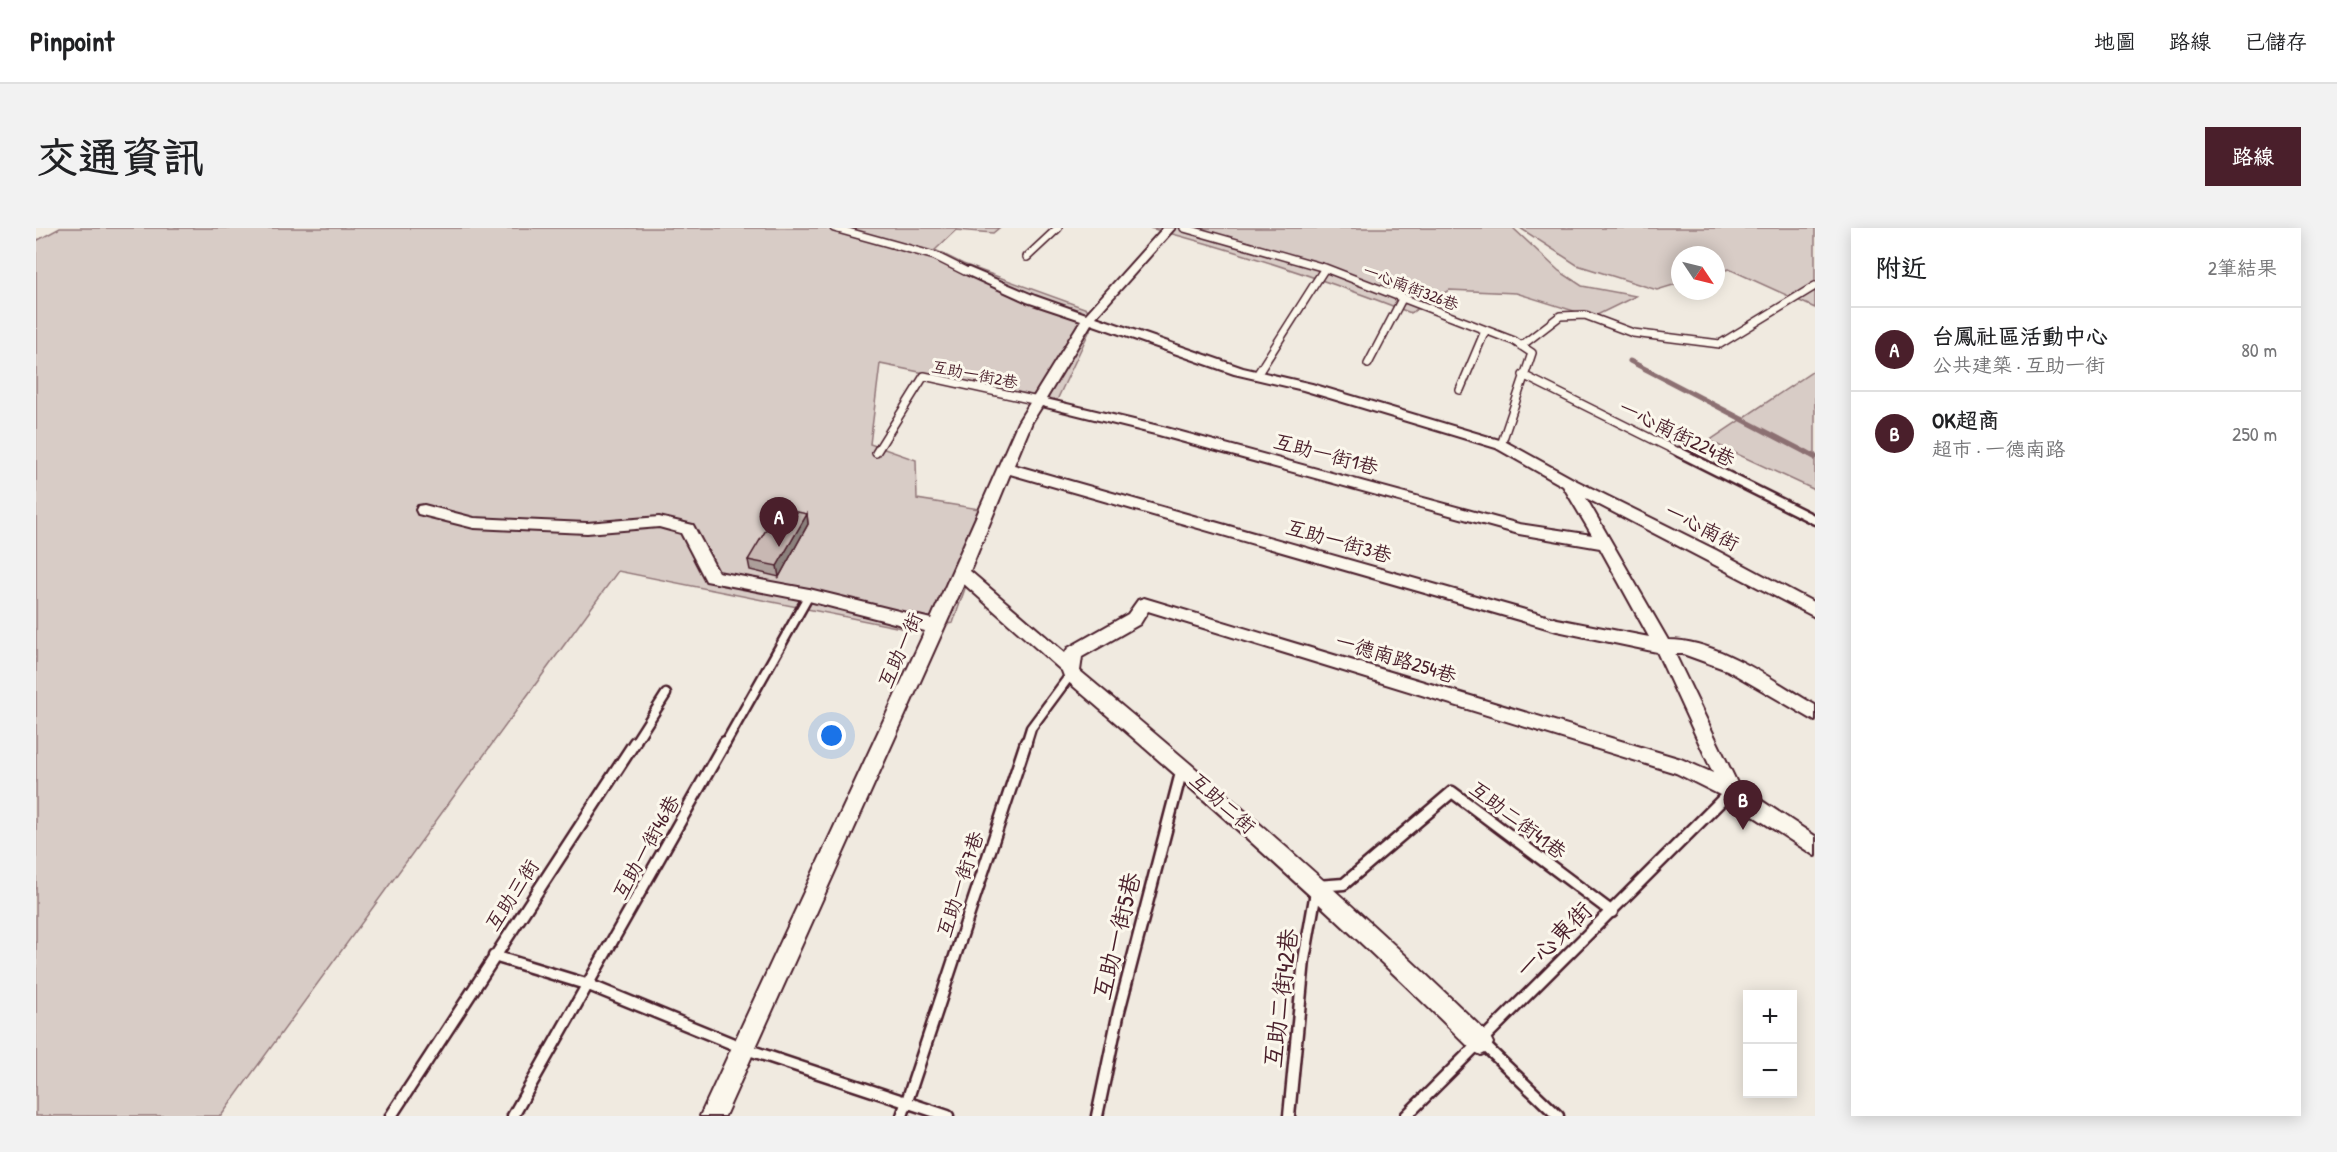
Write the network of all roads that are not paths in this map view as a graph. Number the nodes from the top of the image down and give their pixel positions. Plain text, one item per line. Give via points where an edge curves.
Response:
1 (834, 228) edge
2 (1058, 228) edge
3 (1169, 228) edge
4 (1184, 228) edge
5 (1027, 257) dead end
6 (1326, 268) junction
7 (964, 271) joint
8 (1815, 286) edge
9 (1403, 297) junction
10 (1088, 319) junction
11 (1485, 331) junction
12 (1521, 346) junction
13 (1368, 364) dead end
14 (1257, 375) junction
15 (1523, 375) junction
16 (1460, 390) dead end
17 (1038, 400) junction
18 (1501, 445) junction
19 (876, 453) dead end
20 (1006, 468) junction
21 (1569, 483) junction
22 (424, 510) dead end
23 (1815, 520) edge
24 (1605, 543) junction
25 (961, 572) junction
26 (809, 594) junction
27 (1815, 611) edge
28 (935, 627) junction
29 (1663, 647) junction
30 (1071, 671) junction
31 (666, 694) dead end
32 (1815, 714) edge
33 (1182, 766) junction
34 (1731, 791) junction
35 (1815, 847) edge
36 (1317, 886) junction
37 (1612, 912) junction
38 (494, 956) junction
39 (589, 985) junction
40 (1481, 1043) junction
41 (743, 1048) junction
42 (907, 1101) junction
43 (391, 1116) edge
44 (513, 1116) edge
45 (712, 1116) edge
46 (902, 1116) edge
47 (948, 1116) edge
48 (1097, 1116) edge
49 (1289, 1116) edge
50 (1406, 1116) edge
51 (1558, 1116) edge

1 - 7 lane via 935,256
2 - 5 lane
3 - 10 street, 互助一街
4 - 6 lane, 一心南街326巷
6 - 9 lane, 一心南街326巷
6 - 14 lane
7 - 10 street, 一心南街
8 - 12 lane via 1720,344 1633,333 1585,315 1560,316
9 - 11 lane, 一心南街326巷
9 - 13 lane
10 - 14 street, 一心南街
10 - 17 street, 互助一街
11 - 12 lane, 一心南街326巷
11 - 16 lane
12 - 15 lane via 1532,353
14 - 18 street, 一心南街
15 - 18 lane
15 - 23 lane, 一心南街224巷
17 - 19 lane, 互助一街2巷 via 924,376
17 - 20 street, 互助一街
17 - 24 street, 互助一街1巷 via 1519,529
18 - 21 street, 一心南街
20 - 25 street, 互助一街
20 - 29 street, 互助一街3巷 via 1557,625
21 - 24 street
21 - 27 street, 一心南街
22 - 26 street via 474,523 587,528 658,522 687,529 712,577
24 - 29 street
25 - 28 street, 互助一街
25 - 30 street, 互助二街
26 - 28 street
26 - 39 lane, 互助一街46巷
28 - 41 street, 互助一街
29 - 32 street, 互助一街3巷 via 1684,647 1733,665
29 - 34 street
30 - 33 street, 互助二街
30 - 34 street, 一德南路254巷 via 1074,653 1134,619 1144,604 1681,767
30 - 42 lane, 互助一街7巷 via 1031,728
31 - 38 lane, 互助三街
33 - 36 street, 互助二街
33 - 48 lane, 互助一街5巷 via 1119,1011
34 - 35 street
34 - 37 lane, 一心東街
36 - 37 lane, 互助二街41巷 via 1344,884 1452,792
36 - 40 street, 互助二街
36 - 49 lane, 互助二街42巷 via 1304,960
37 - 40 lane, 一心東街
38 - 39 lane
38 - 43 lane, 互助三街
39 - 41 lane
39 - 44 lane, 互助一街46巷
40 - 50 lane, 一心東街
40 - 51 lane
41 - 42 lane
41 - 45 street, 互助一街
42 - 46 lane, 互助一街7巷
42 - 47 lane

